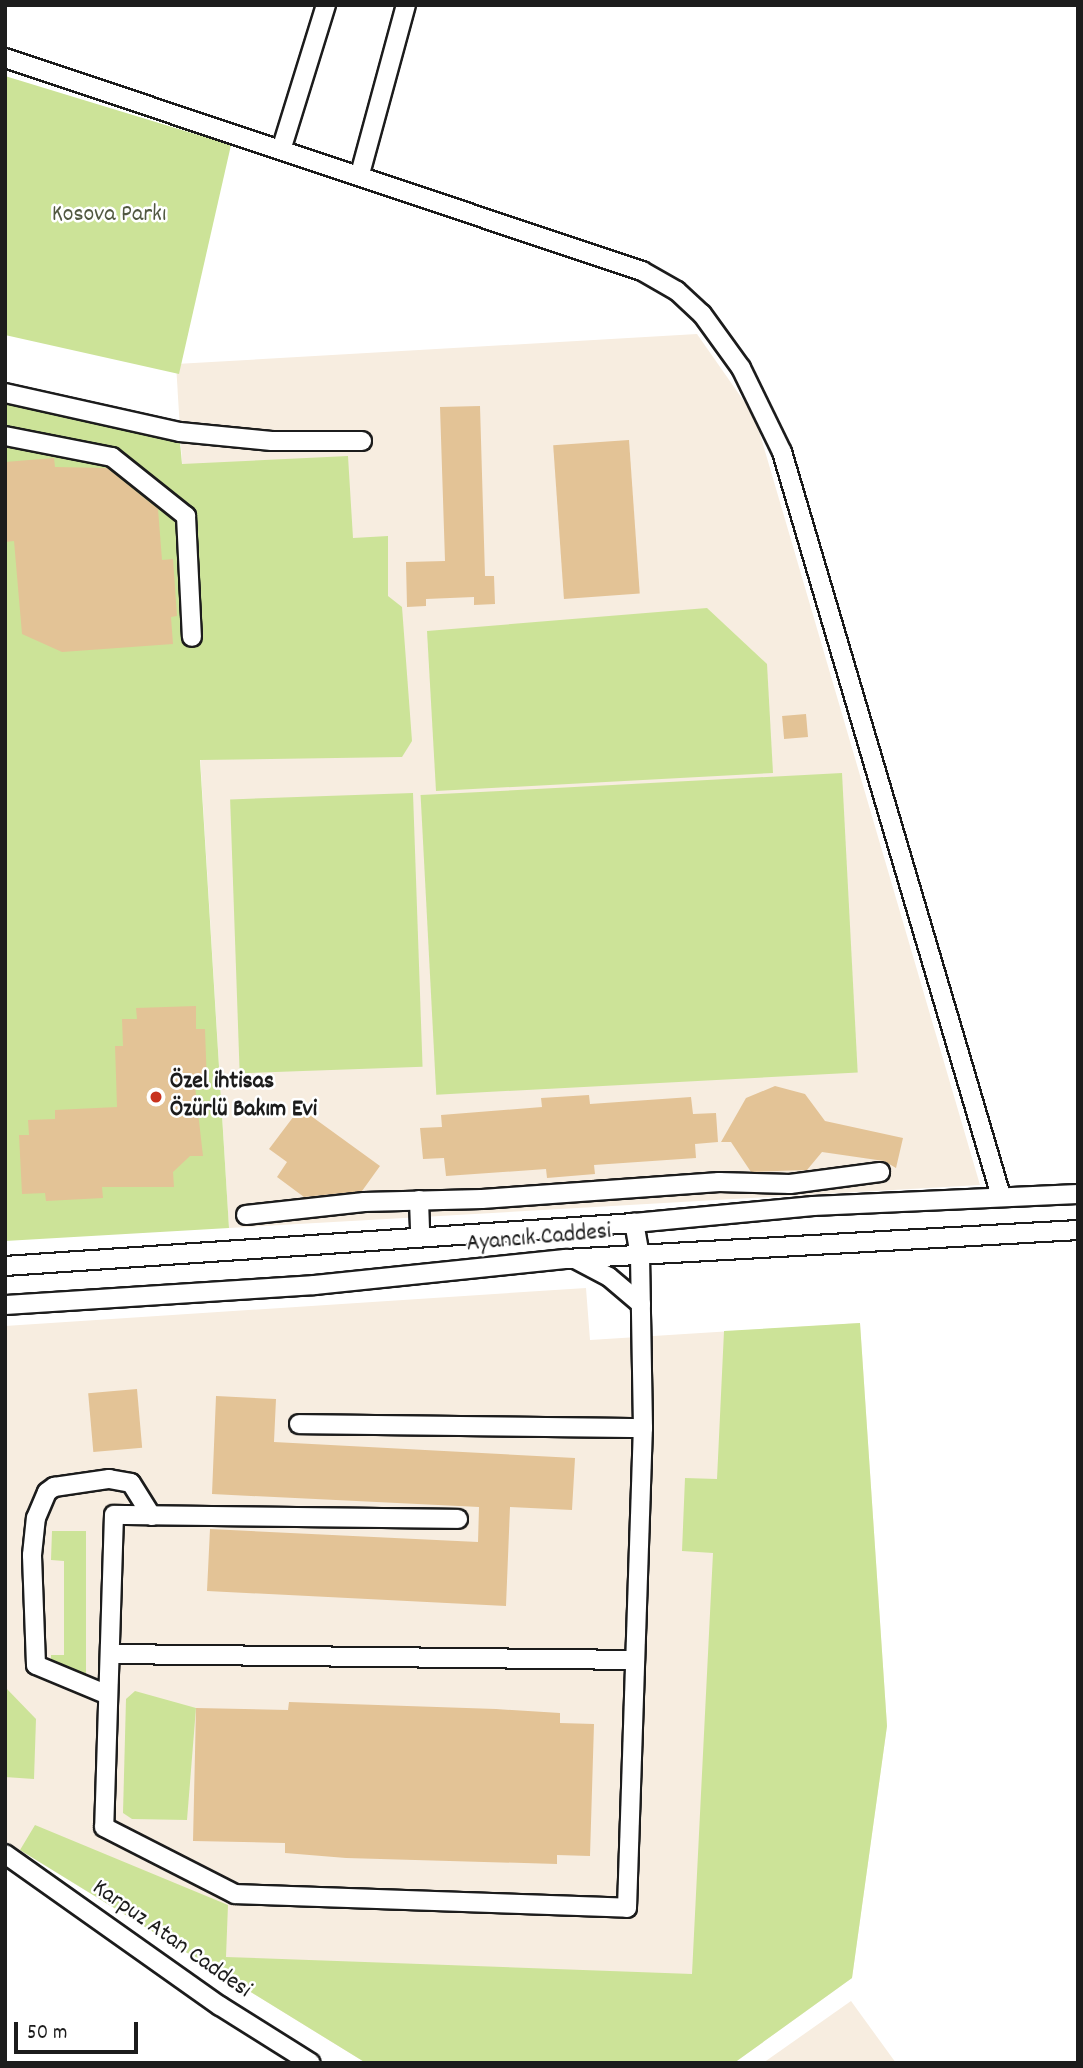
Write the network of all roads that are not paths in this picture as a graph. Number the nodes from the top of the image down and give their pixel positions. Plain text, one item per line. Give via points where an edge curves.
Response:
1 (326, 5) edge
2 (406, 5) edge
3 (5, 58) edge
4 (282, 148) junction
5 (360, 174) junction
6 (5, 393) edge
7 (5, 436) edge
8 (362, 441) dead end
9 (192, 637) dead end
10 (880, 1172) dead end
11 (1078, 1194) edge
12 (1001, 1196) junction
13 (419, 1200) junction
14 (246, 1215) dead end
15 (634, 1223) junction
16 (1078, 1230) edge
17 (420, 1237) junction
18 (640, 1256) junction
19 (574, 1259) junction
20 (5, 1266) edge
21 (641, 1304) junction
22 (5, 1305) edge
23 (299, 1424) dead end
24 (643, 1428) junction
25 (152, 1516) junction
26 (458, 1519) dead end
27 (110, 1654) junction
28 (635, 1660) junction
29 (108, 1695) junction
30 (5, 1854) edge
31 (311, 2063) edge

1 - 4 street
2 - 5 street
3 - 4 street
4 - 5 street
5 - 12 street via 660,280 702,314 741,368 785,461
6 - 8 street via 180,432 272,441
7 - 9 street via 112,457 186,516
10 - 13 street via 790,1184 719,1182
11 - 12 street, Ayancık Caddesi
12 - 15 street, Ayancık Caddesi via 813,1206
13 - 14 street
13 - 17 street
15 - 17 street, Ayancık Caddesi
15 - 18 street
16 - 18 street, Ayancık Caddesi
17 - 20 street, Ayancık Caddesi
18 - 19 street, Ayancık Caddesi
18 - 21 street
19 - 21 street via 609,1277
19 - 22 street, Ayancık Caddesi via 314,1285
21 - 24 street
23 - 24 street
24 - 28 street
25 - 26 street
25 - 27 street via 114,1516
25 - 29 street via 131,1483 109,1479 54,1487 47,1492 36,1518 32,1555 36,1665
27 - 28 street
27 - 29 street
28 - 29 street via 627,1908 235,1894 104,1827
30 - 31 street, Karpuz Atan Caddesi via 220,2007

